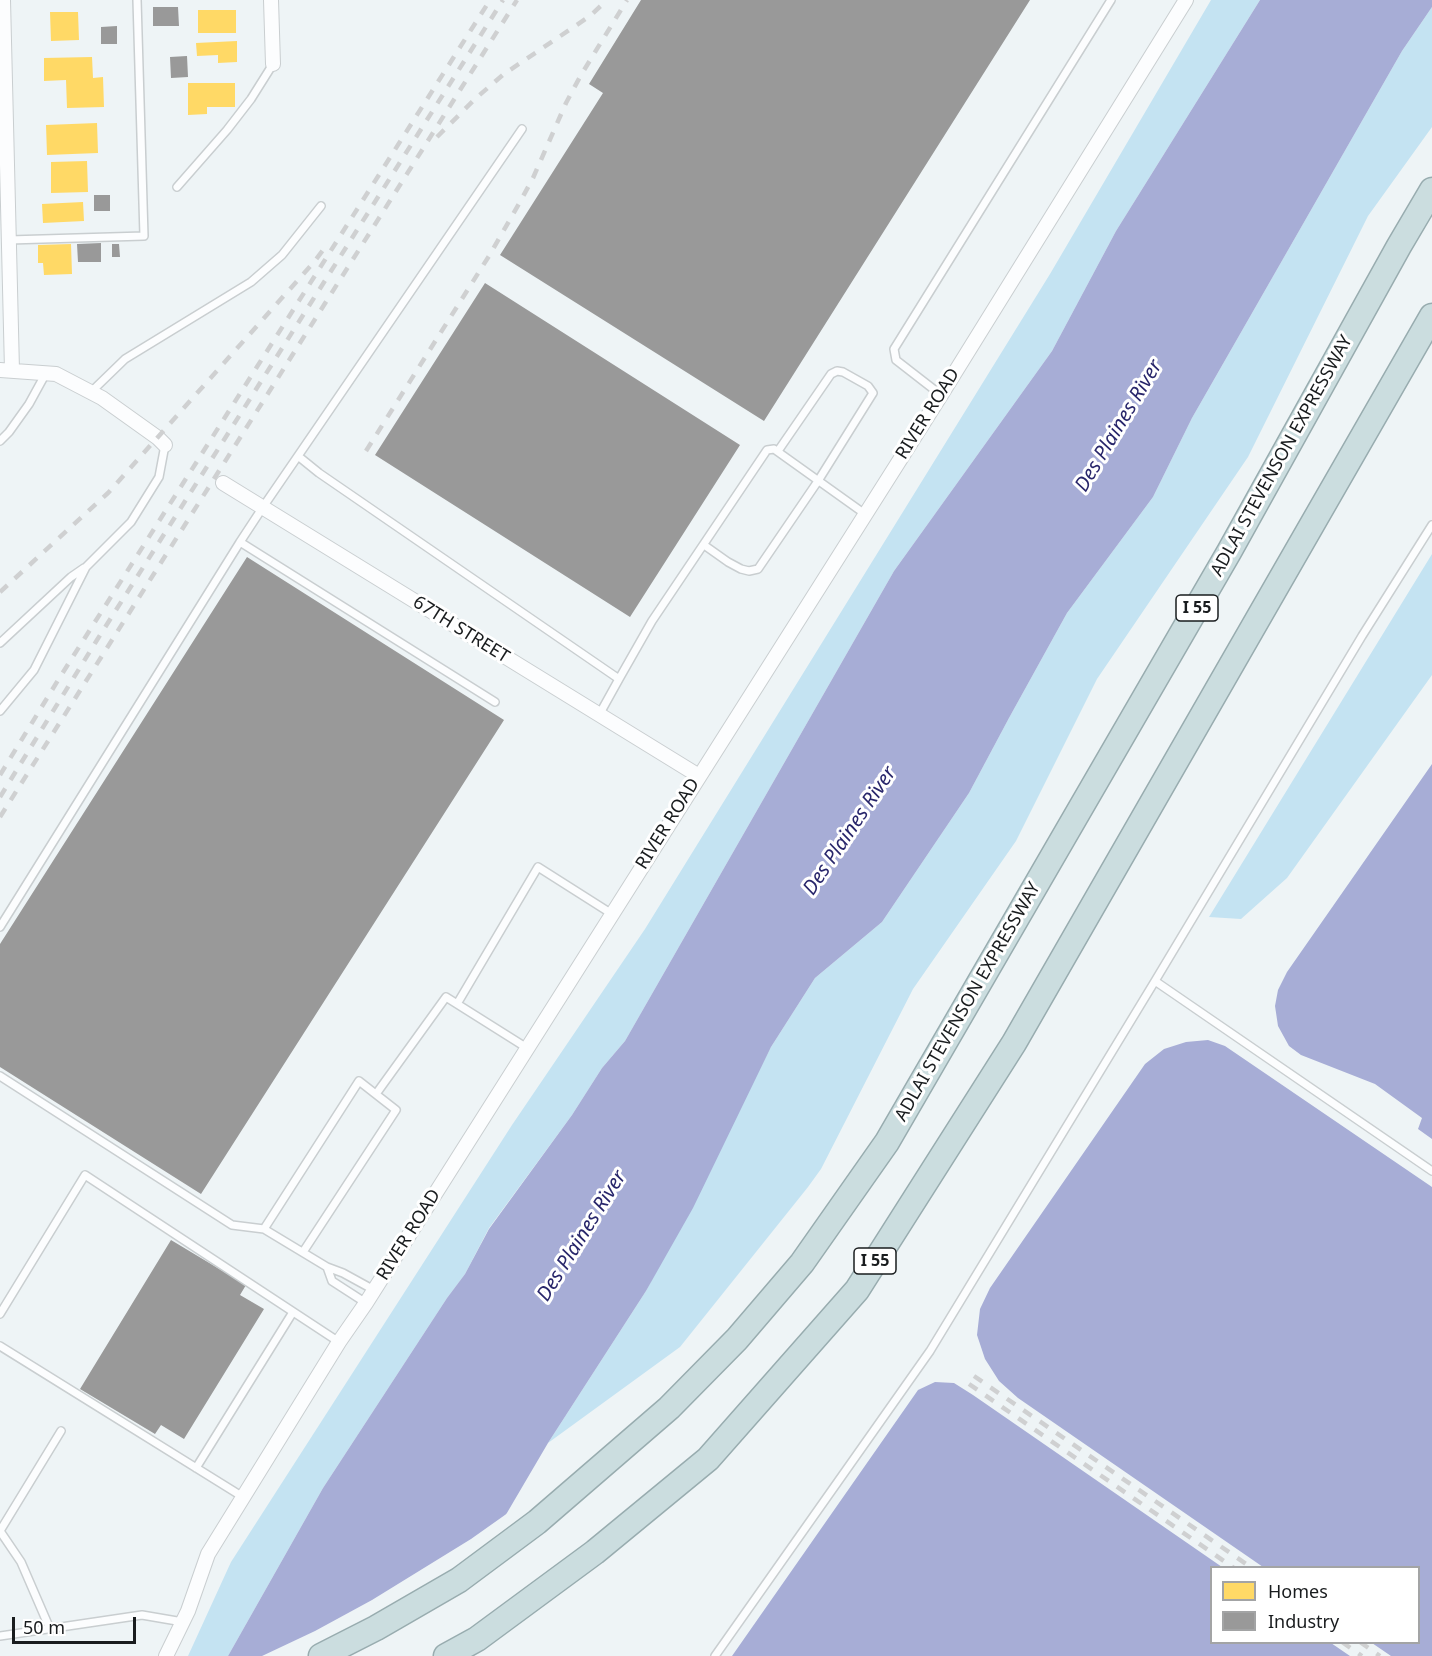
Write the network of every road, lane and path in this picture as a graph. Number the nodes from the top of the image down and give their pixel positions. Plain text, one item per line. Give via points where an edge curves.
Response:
1 (3, 0) edge
2 (137, 0) edge
3 (271, 0) edge
4 (1111, 0) edge
5 (1186, 0) edge
6 (273, 64) joint
7 (522, 129) dead end
8 (177, 187) dead end
9 (1432, 190) edge
10 (321, 206) dead end
11 (9, 240) junction
12 (1432, 316) edge
13 (6, 370) edge
14 (46, 373) junction
15 (91, 392) junction
16 (941, 394) junction
17 (0, 441) edge
18 (165, 445) joint
19 (778, 452) junction
20 (298, 456) junction
21 (818, 482) junction
22 (223, 483) dead end
23 (263, 507) junction
24 (865, 514) junction
25 (1432, 525) edge
26 (240, 543) junction
27 (704, 545) junction
28 (86, 567) junction
29 (0, 643) edge
30 (620, 679) junction
31 (495, 702) dead end
32 (0, 711) edge
33 (599, 715) junction
34 (699, 777) junction
35 (612, 914) junction
36 (0, 927) edge
37 (1155, 981) junction
38 (458, 1004) junction
39 (527, 1048) junction
40 (0, 1076) edge
41 (376, 1094) junction
42 (1432, 1170) edge
43 (264, 1229) junction
44 (303, 1252) junction
45 (327, 1267) junction
46 (375, 1290) junction
47 (366, 1303) junction
48 (293, 1312) junction
49 (0, 1314) edge
50 (339, 1342) junction
51 (0, 1346) edge
52 (61, 1431) dead end
53 (196, 1468) junction
54 (243, 1497) junction
55 (0, 1531) edge
56 (183, 1622) junction
57 (50, 1629) junction
58 (0, 1636) edge
59 (166, 1656) edge
60 (321, 1656) edge
61 (446, 1656) edge
62 (715, 1656) edge

1 - 11 street
2 - 11 lane via 144,236
3 - 6 street
4 - 16 lane via 894,349 896,360
5 - 16 street, RIVER ROAD
6 - 8 lane via 227,130
7 - 20 lane
9 - 60 highway, ADLAI STEVENSON EXPRESSWAY / I 55 via 1229,552 887,1142 802,1263 737,1339 669,1408 537,1522 459,1580
10 - 15 lane via 282,255 251,282 125,359
11 - 13 street
12 - 61 highway, I 55 via 1014,1043 857,1290 708,1459 595,1552
13 - 14 street
14 - 15 street
14 - 17 lane via 30,404
15 - 18 street
16 - 24 street, RIVER ROAD
18 - 28 lane via 159,477 130,522
19 - 21 lane
19 - 21 lane via 831,374 843,372 867,386 873,393 870,399
19 - 27 lane via 767,450
20 - 23 lane
20 - 30 lane
21 - 24 lane
21 - 27 lane via 758,569 741,569
22 - 23 street, 67TH STREET
23 - 26 lane
23 - 33 street, 67TH STREET
24 - 34 street, RIVER ROAD
25 - 37 lane
26 - 31 lane
26 - 36 lane
27 - 30 lane via 652,621
28 - 29 lane
28 - 32 lane via 34,669
30 - 33 lane
33 - 34 street, 67TH STREET
34 - 35 street, RIVER ROAD
35 - 38 lane via 538,867
35 - 39 street, RIVER ROAD
37 - 42 lane
37 - 62 lane via 930,1351
38 - 39 lane
38 - 41 lane via 446,997
39 - 46 street, RIVER ROAD
40 - 43 lane via 232,1225
41 - 43 lane via 359,1081
41 - 44 lane via 396,1110
43 - 44 lane
44 - 45 lane
45 - 46 lane
45 - 47 lane via 333,1281
46 - 47 street, RIVER ROAD
47 - 50 street, RIVER ROAD
48 - 49 lane via 85,1175
48 - 50 lane
48 - 53 lane
50 - 54 street, RIVER ROAD
51 - 53 lane
52 - 55 lane
53 - 54 lane
54 - 56 street, RIVER ROAD via 208,1554
55 - 57 lane via 21,1562
56 - 57 lane via 142,1615
56 - 59 street, RIVER ROAD
57 - 58 lane

